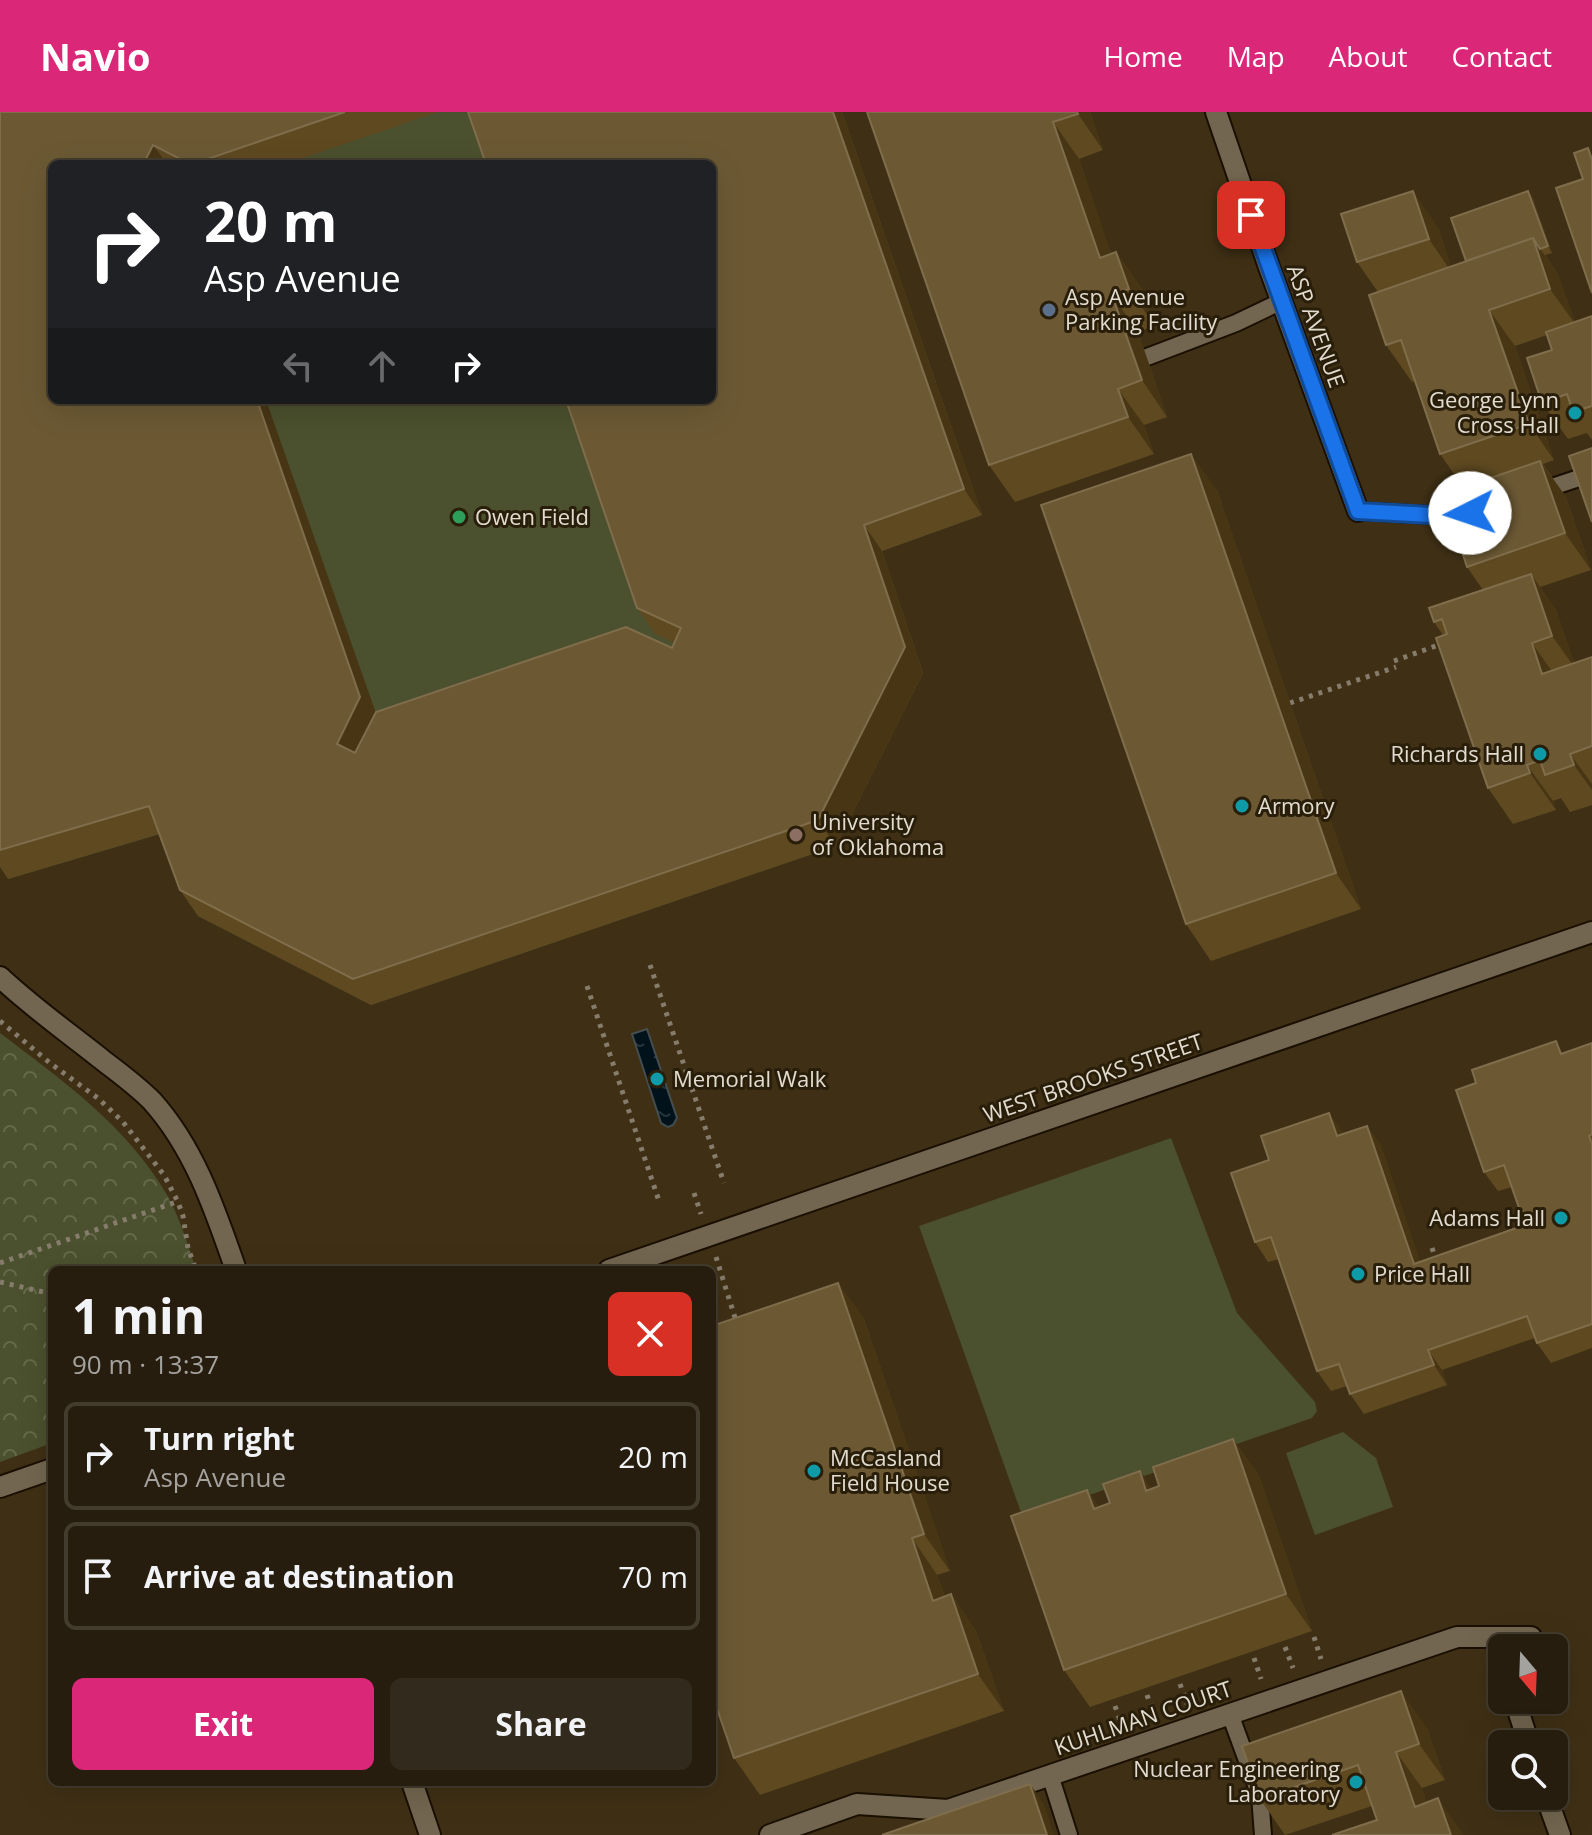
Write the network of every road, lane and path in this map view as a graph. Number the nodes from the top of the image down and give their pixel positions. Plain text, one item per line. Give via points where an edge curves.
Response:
1 (1216, 112) edge
2 (1282, 301) junction
3 (1147, 357) dead end
4 (1576, 479) edge
5 (1358, 511) joint
6 (1449, 642) edge
7 (1290, 703) dead end
8 (1592, 932) edge
9 (650, 965) dead end
10 (0, 977) edge
11 (587, 986) dead end
12 (0, 1021) edge
13 (724, 1183) dead end
14 (206, 1191) junction
15 (694, 1193) dead end
16 (178, 1202) junction
17 (660, 1204) dead end
18 (709, 1236) junction
19 (1432, 1248) dead end
20 (0, 1263) edge
21 (195, 1266) edge
22 (234, 1266) edge
23 (621, 1266) edge
24 (1440, 1270) edge
25 (0, 1282) edge
26 (48, 1293) edge
27 (740, 1333) edge
28 (48, 1470) edge
29 (0, 1487) edge
30 (1314, 1637) dead end
31 (1488, 1640) edge
32 (1285, 1647) dead end
33 (1254, 1658) dead end
34 (1324, 1668) dead end
35 (1296, 1677) dead end
36 (1180, 1684) dead end
37 (1264, 1687) dead end
38 (1147, 1695) dead end
39 (1115, 1706) dead end
40 (1190, 1712) dead end
41 (1230, 1714) junction
42 (1157, 1724) dead end
43 (1125, 1734) dead end
44 (1050, 1775) junction
45 (413, 1786) edge
46 (1551, 1810) edge
47 (430, 1835) edge
48 (770, 1835) edge
49 (1069, 1835) edge
50 (1263, 1835) edge
51 (1560, 1835) edge

1 - 2 street, ASP AVENUE
2 - 3 lane
2 - 5 street, ASP AVENUE
4 - 5 lane via 1490,509 1449,516
6 - 7 path
8 - 18 street, WEST BROOKS STREET
9 - 13 path
10 - 14 street via 151,1101 192,1158
11 - 17 path
12 - 16 path via 123,1122
14 - 16 path
14 - 22 street
15 - 18 path
16 - 20 path
16 - 21 path
18 - 23 street, WEST BROOKS STREET
18 - 27 path
19 - 24 path
25 - 26 path
28 - 29 street
30 - 34 path
31 - 41 street, KUHLMAN COURT via 1457,1637
32 - 35 path
33 - 37 path
36 - 40 path
38 - 42 path
39 - 43 path
41 - 44 street, KUHLMAN COURT
41 - 50 lane via 1260,1796
44 - 48 street, KUHLMAN COURT via 948,1810 857,1804
44 - 49 lane
45 - 47 street
46 - 51 street

